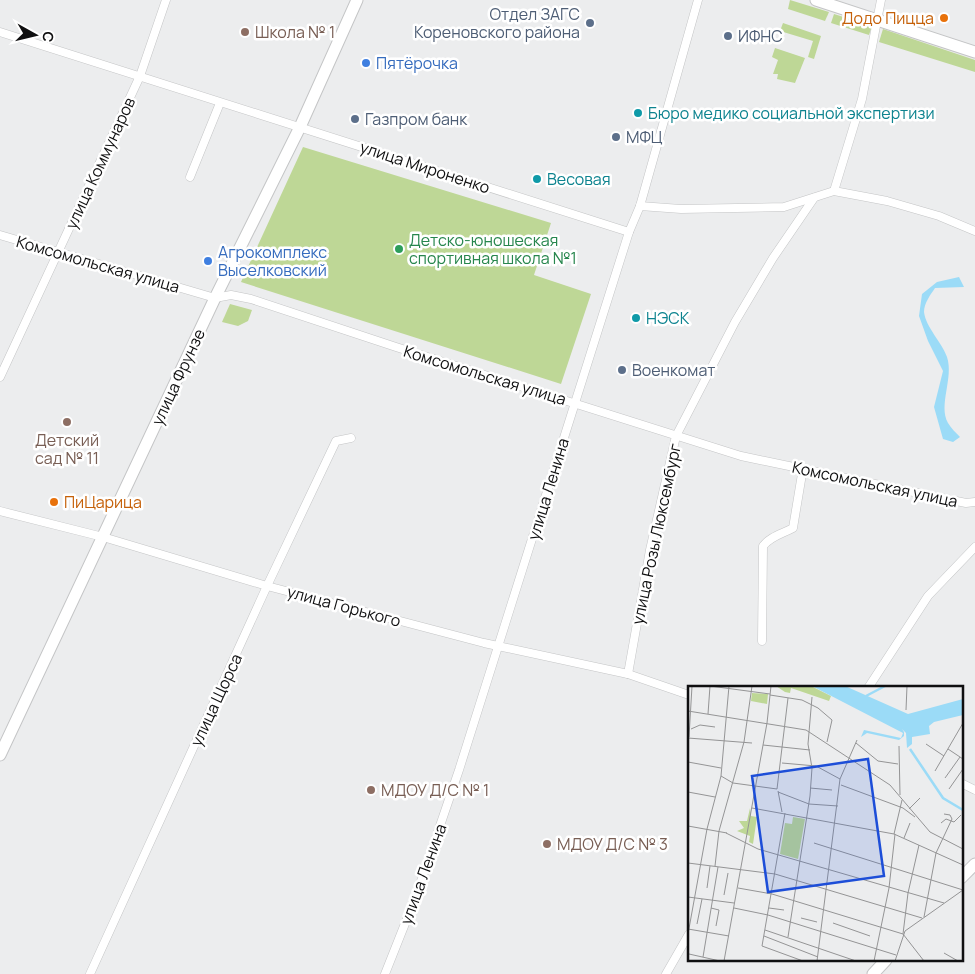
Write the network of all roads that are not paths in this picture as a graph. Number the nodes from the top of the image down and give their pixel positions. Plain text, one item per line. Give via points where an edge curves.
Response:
1 (166, 0) edge
2 (357, 0) edge
3 (698, 0) edge
4 (816, 0) edge
5 (881, 0) edge
6 (876, 20) junction
7 (0, 32) edge
8 (975, 52) edge
9 (140, 76) junction
10 (220, 103) junction
11 (300, 126) junction
12 (190, 176) dead end
13 (834, 191) junction
14 (814, 198) junction
15 (640, 206) junction
16 (975, 230) edge
17 (628, 232) junction
18 (0, 235) edge
19 (58, 253) junction
20 (215, 298) junction
21 (0, 377) edge
22 (574, 403) junction
23 (676, 436) junction
24 (351, 438) dead end
25 (803, 468) junction
26 (975, 502) edge
27 (0, 510) edge
28 (103, 537) junction
29 (975, 547) edge
30 (267, 586) junction
31 (762, 641) dead end
32 (498, 646) junction
33 (628, 674) junction
34 (869, 686) edge
35 (688, 695) edge
36 (0, 755) edge
37 (962, 783) edge
38 (975, 790) edge
39 (975, 864) edge
40 (962, 877) edge
41 (688, 936) edge
42 (884, 962) edge
43 (90, 974) edge
44 (385, 974) edge
45 (666, 974) edge
46 (873, 974) edge

1 - 9 street, улица Коммунаров
2 - 11 main road, улица Фрунзе
3 - 15 street, улица Ленина
4 - 6 main road
5 - 6 street
6 - 8 main road
6 - 13 street via 868,50 862,99
7 - 9 street, улица Мироненко
9 - 10 street, улица Мироненко
9 - 19 street, улица Коммунаров
10 - 11 street, улица Мироненко
10 - 12 street
11 - 17 street, улица Мироненко
11 - 20 main road, улица Фрунзе
13 - 14 street
13 - 16 street via 887,201
14 - 15 street via 784,206 681,209
14 - 23 street, улица Розы Люксембург via 772,258
15 - 17 street, улица Ленина
17 - 22 street, улица Ленина
18 - 19 street, Комсомольская улица
19 - 20 street, Комсомольская улица
19 - 21 street, улица Коммунаров
20 - 22 street, Комсомольская улица via 231,295 251,299
20 - 28 main road, улица Фрунзе
22 - 23 street, Комсомольская улица
22 - 32 street, улица Ленина
23 - 25 street, Комсомольская улица via 741,456
23 - 33 street, улица Розы Люксембург via 650,550
24 - 30 street, улица Щорса via 336,441
25 - 26 street, Комсомольская улица via 966,503
25 - 31 street via 793,528 770,538 763,546
27 - 28 street, улица Горького
28 - 30 street, улица Горького
28 - 36 main road, улица Фрунзе
29 - 34 street via 928,596
30 - 32 street, улица Горького
30 - 43 street, улица Щорса
32 - 33 street, улица Горького
32 - 44 street, улица Ленина via 416,896
33 - 35 street, улица Горького
37 - 38 street
39 - 40 main road
41 - 45 street
42 - 46 main road

